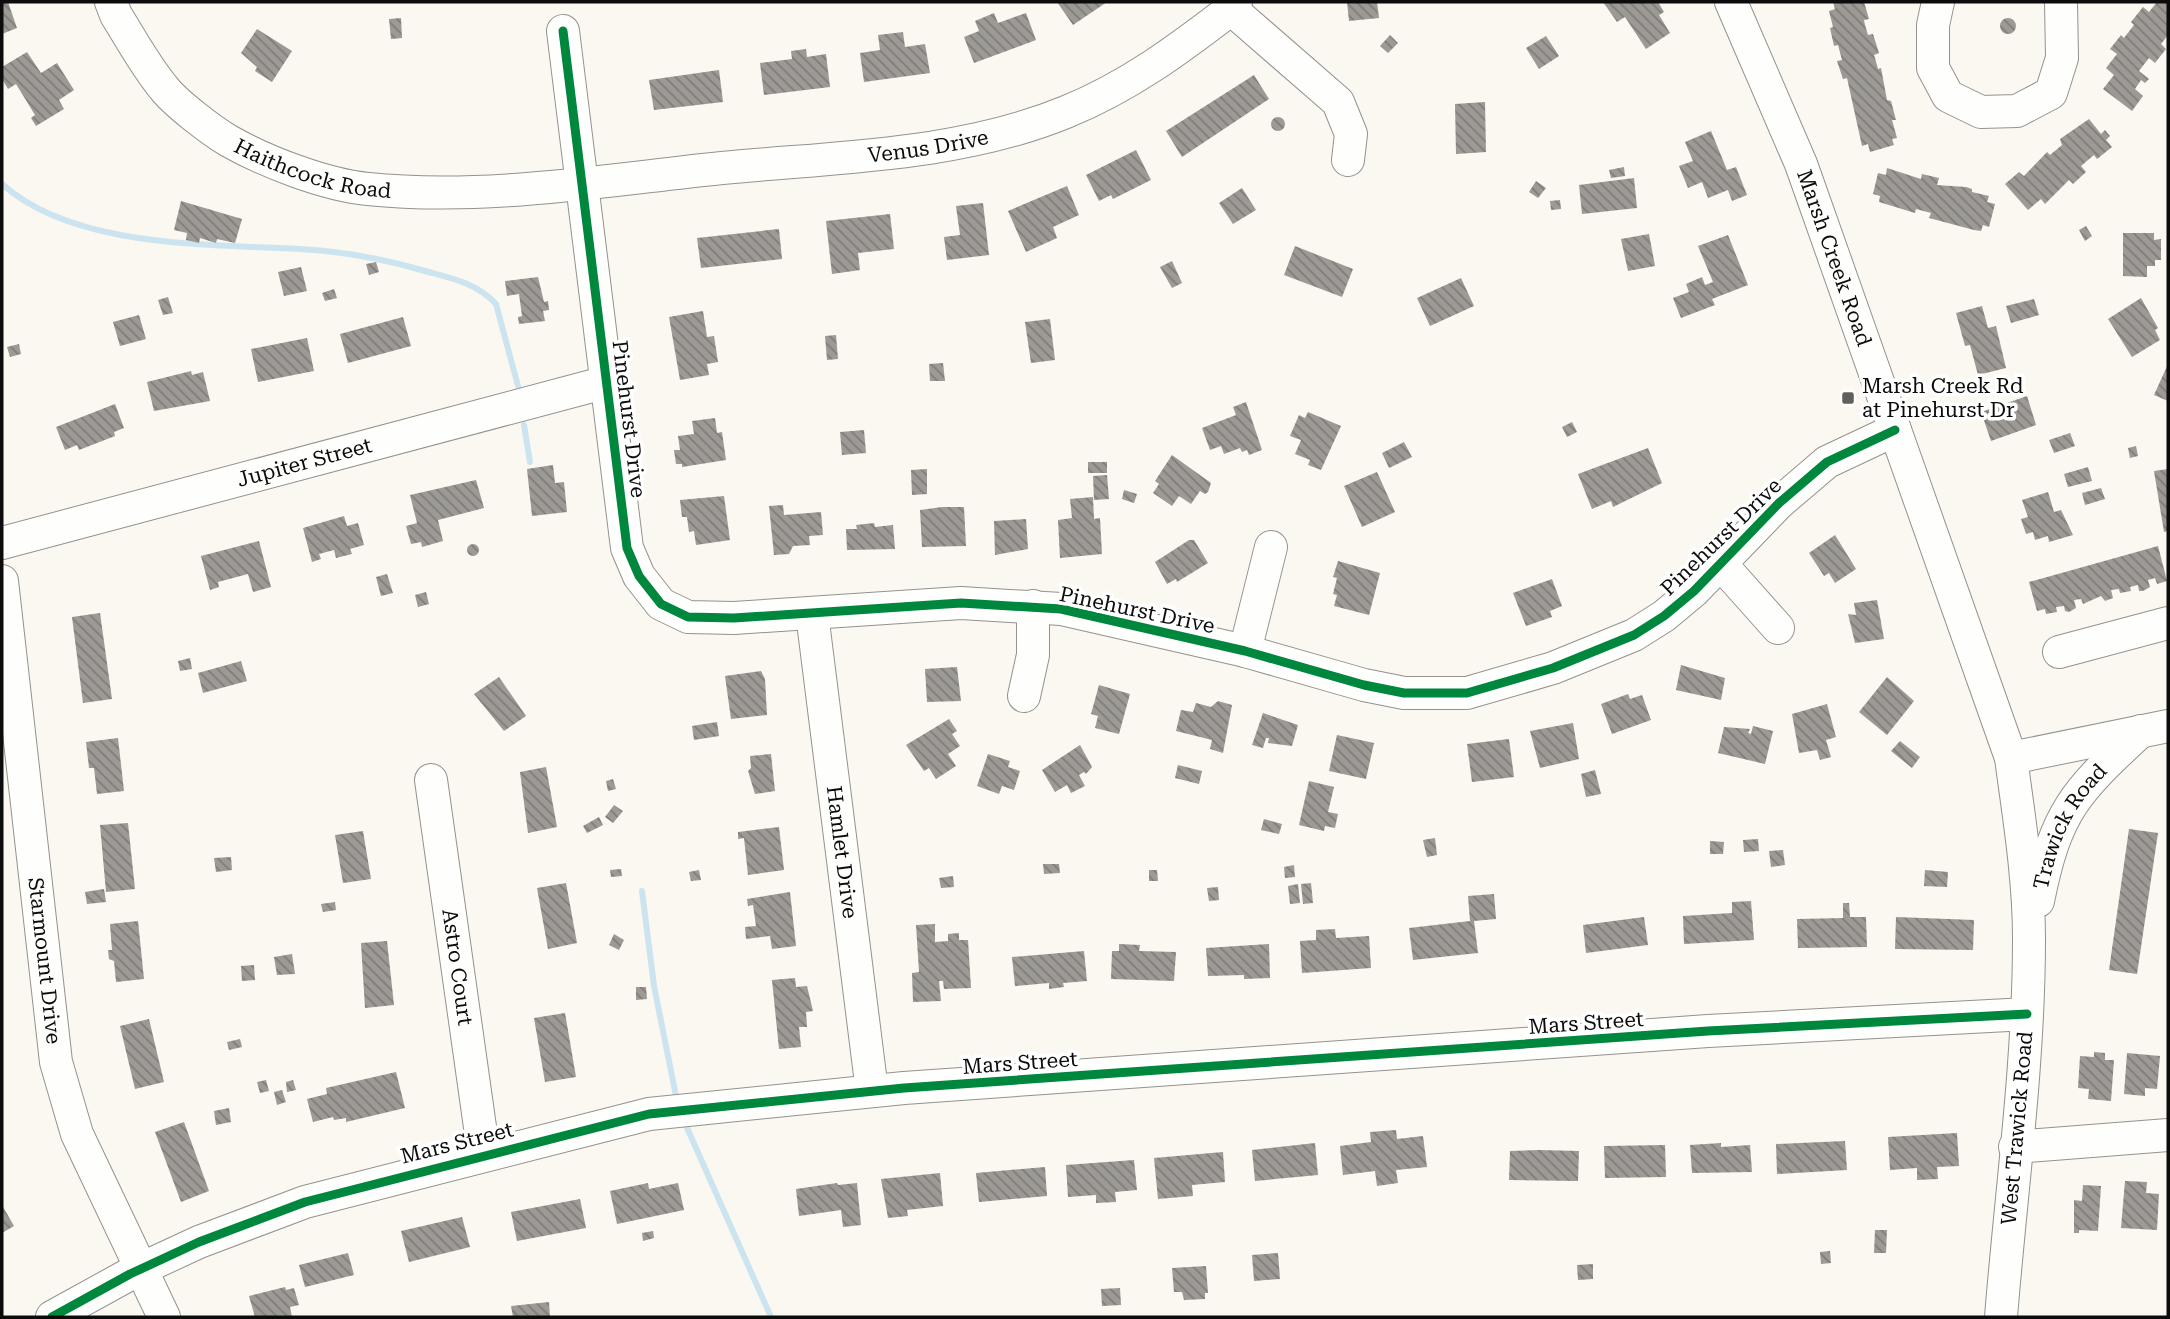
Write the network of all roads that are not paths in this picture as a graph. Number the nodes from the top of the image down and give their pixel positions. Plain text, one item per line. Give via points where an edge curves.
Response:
1 (111, 2) edge
2 (1938, 2) edge
3 (2061, 2) edge
4 (1734, 3) edge
5 (1234, 5) edge
6 (563, 31) dead end
7 (1348, 160) dead end
8 (583, 183) junction
9 (607, 382) junction
10 (1895, 430) junction
11 (2, 542) edge
12 (1272, 547) dead end
13 (1721, 564) junction
14 (2, 581) edge
15 (1033, 606) junction
16 (812, 614) junction
17 (2168, 623) edge
18 (1778, 628) dead end
19 (1245, 651) junction
20 (2059, 652) dead end
21 (1024, 696) dead end
22 (2155, 728) edge
23 (2011, 758) junction
24 (431, 780) dead end
25 (2024, 855) joint
26 (2029, 940) junction
27 (2027, 1014) junction
28 (872, 1091) junction
29 (2168, 1135) edge
30 (2015, 1147) junction
31 (487, 1154) junction
32 (140, 1269) junction
33 (52, 1317) edge
34 (164, 1317) edge
35 (2001, 1317) edge

1 - 8 street, Haithcock Road via 164,90 228,141 299,172 364,189 434,194
2 - 3 street via 1933,68 1948,96 1981,112 2017,111 2051,93 2062,58
4 - 10 street, Marsh Creek Road via 1801,164
5 - 7 street via 1338,102 1351,134
5 - 8 street, Venus Drive via 1123,86 1064,113 1000,134 940,146
6 - 8 street, Pinehurst Drive
8 - 9 street, Pinehurst Drive
9 - 11 street, Jupiter Street
9 - 16 street, Pinehurst Drive via 627,548 639,576 661,604 688,617
10 - 13 street, Pinehurst Drive via 1826,462
10 - 23 street, Marsh Creek Road
12 - 19 street
13 - 18 street
13 - 19 street, Pinehurst Drive via 1664,617 1634,635 1553,668 1467,693 1404,693
14 - 32 street, Starmount Drive via 56,1062 77,1134
15 - 16 street, Pinehurst Drive via 961,603
15 - 19 street, Pinehurst Drive
15 - 21 street via 1033,655
16 - 28 street, Hamlet Drive
17 - 20 street
22 - 23 street, Trawick Road
22 - 26 street, Trawick Road via 2097,772 2066,812 2042,875
23 - 25 street, Trawick Road
24 - 31 street, Astro Court
25 - 26 street, West Trawick Road
26 - 27 street, West Trawick Road
27 - 28 street, Mars Street via 1708,1031
27 - 30 street, West Trawick Road
28 - 31 street, Mars Street via 649,1114
29 - 30 street
30 - 35 street, West Trawick Road
31 - 32 street, Mars Street via 305,1202
32 - 33 street, Mars Street
32 - 34 street, Starmount Drive

